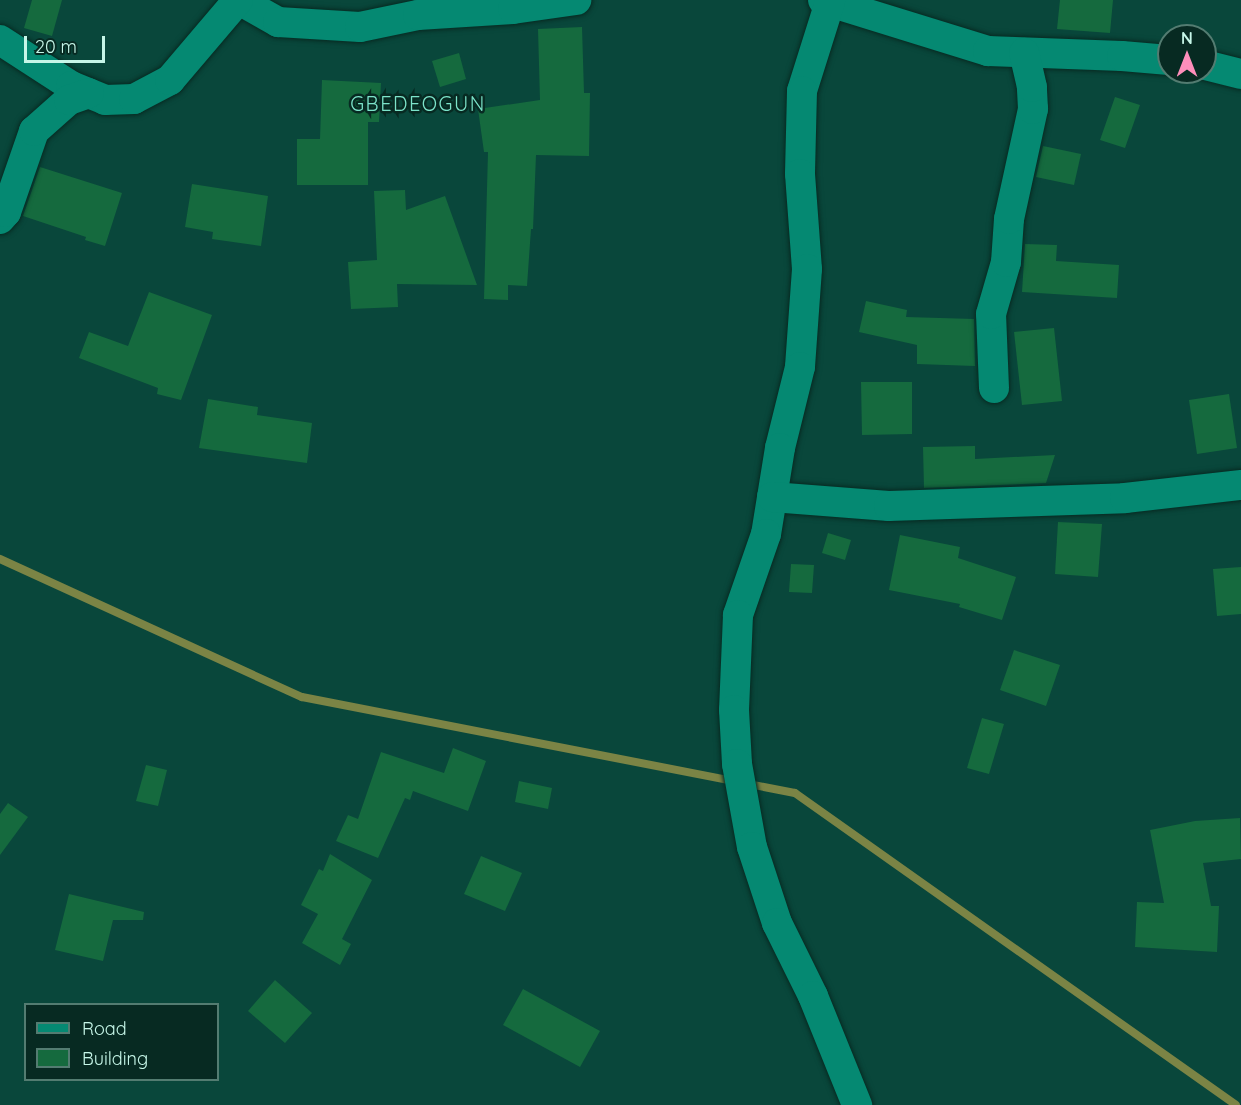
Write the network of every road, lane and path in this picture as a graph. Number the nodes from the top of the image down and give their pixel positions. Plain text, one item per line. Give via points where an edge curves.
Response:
1 (238, 0) edge
2 (576, 0) edge
3 (827, 1) edge
4 (0, 40) edge
5 (1024, 53) junction
6 (1157, 59) edge
7 (1217, 68) edge
8 (1241, 74) edge
9 (89, 93) junction
10 (0, 219) edge
11 (994, 388) dead end
12 (1241, 485) edge
13 (772, 497) junction
14 (857, 1105) edge

1 - 2 street via 278,22 360,27 418,15 513,9
1 - 9 street via 170,80 134,99 105,100
3 - 5 street via 988,51
3 - 13 street via 802,91 801,174 807,269 801,367
4 - 9 street via 71,86
5 - 6 street
5 - 11 street via 1033,109 1009,219 1006,262 991,314
7 - 8 street
9 - 10 street via 69,100 34,131 6,212
12 - 13 street via 1125,498 889,506
13 - 14 street via 766,534 738,615 734,710 737,764 752,848 777,923 813,996

